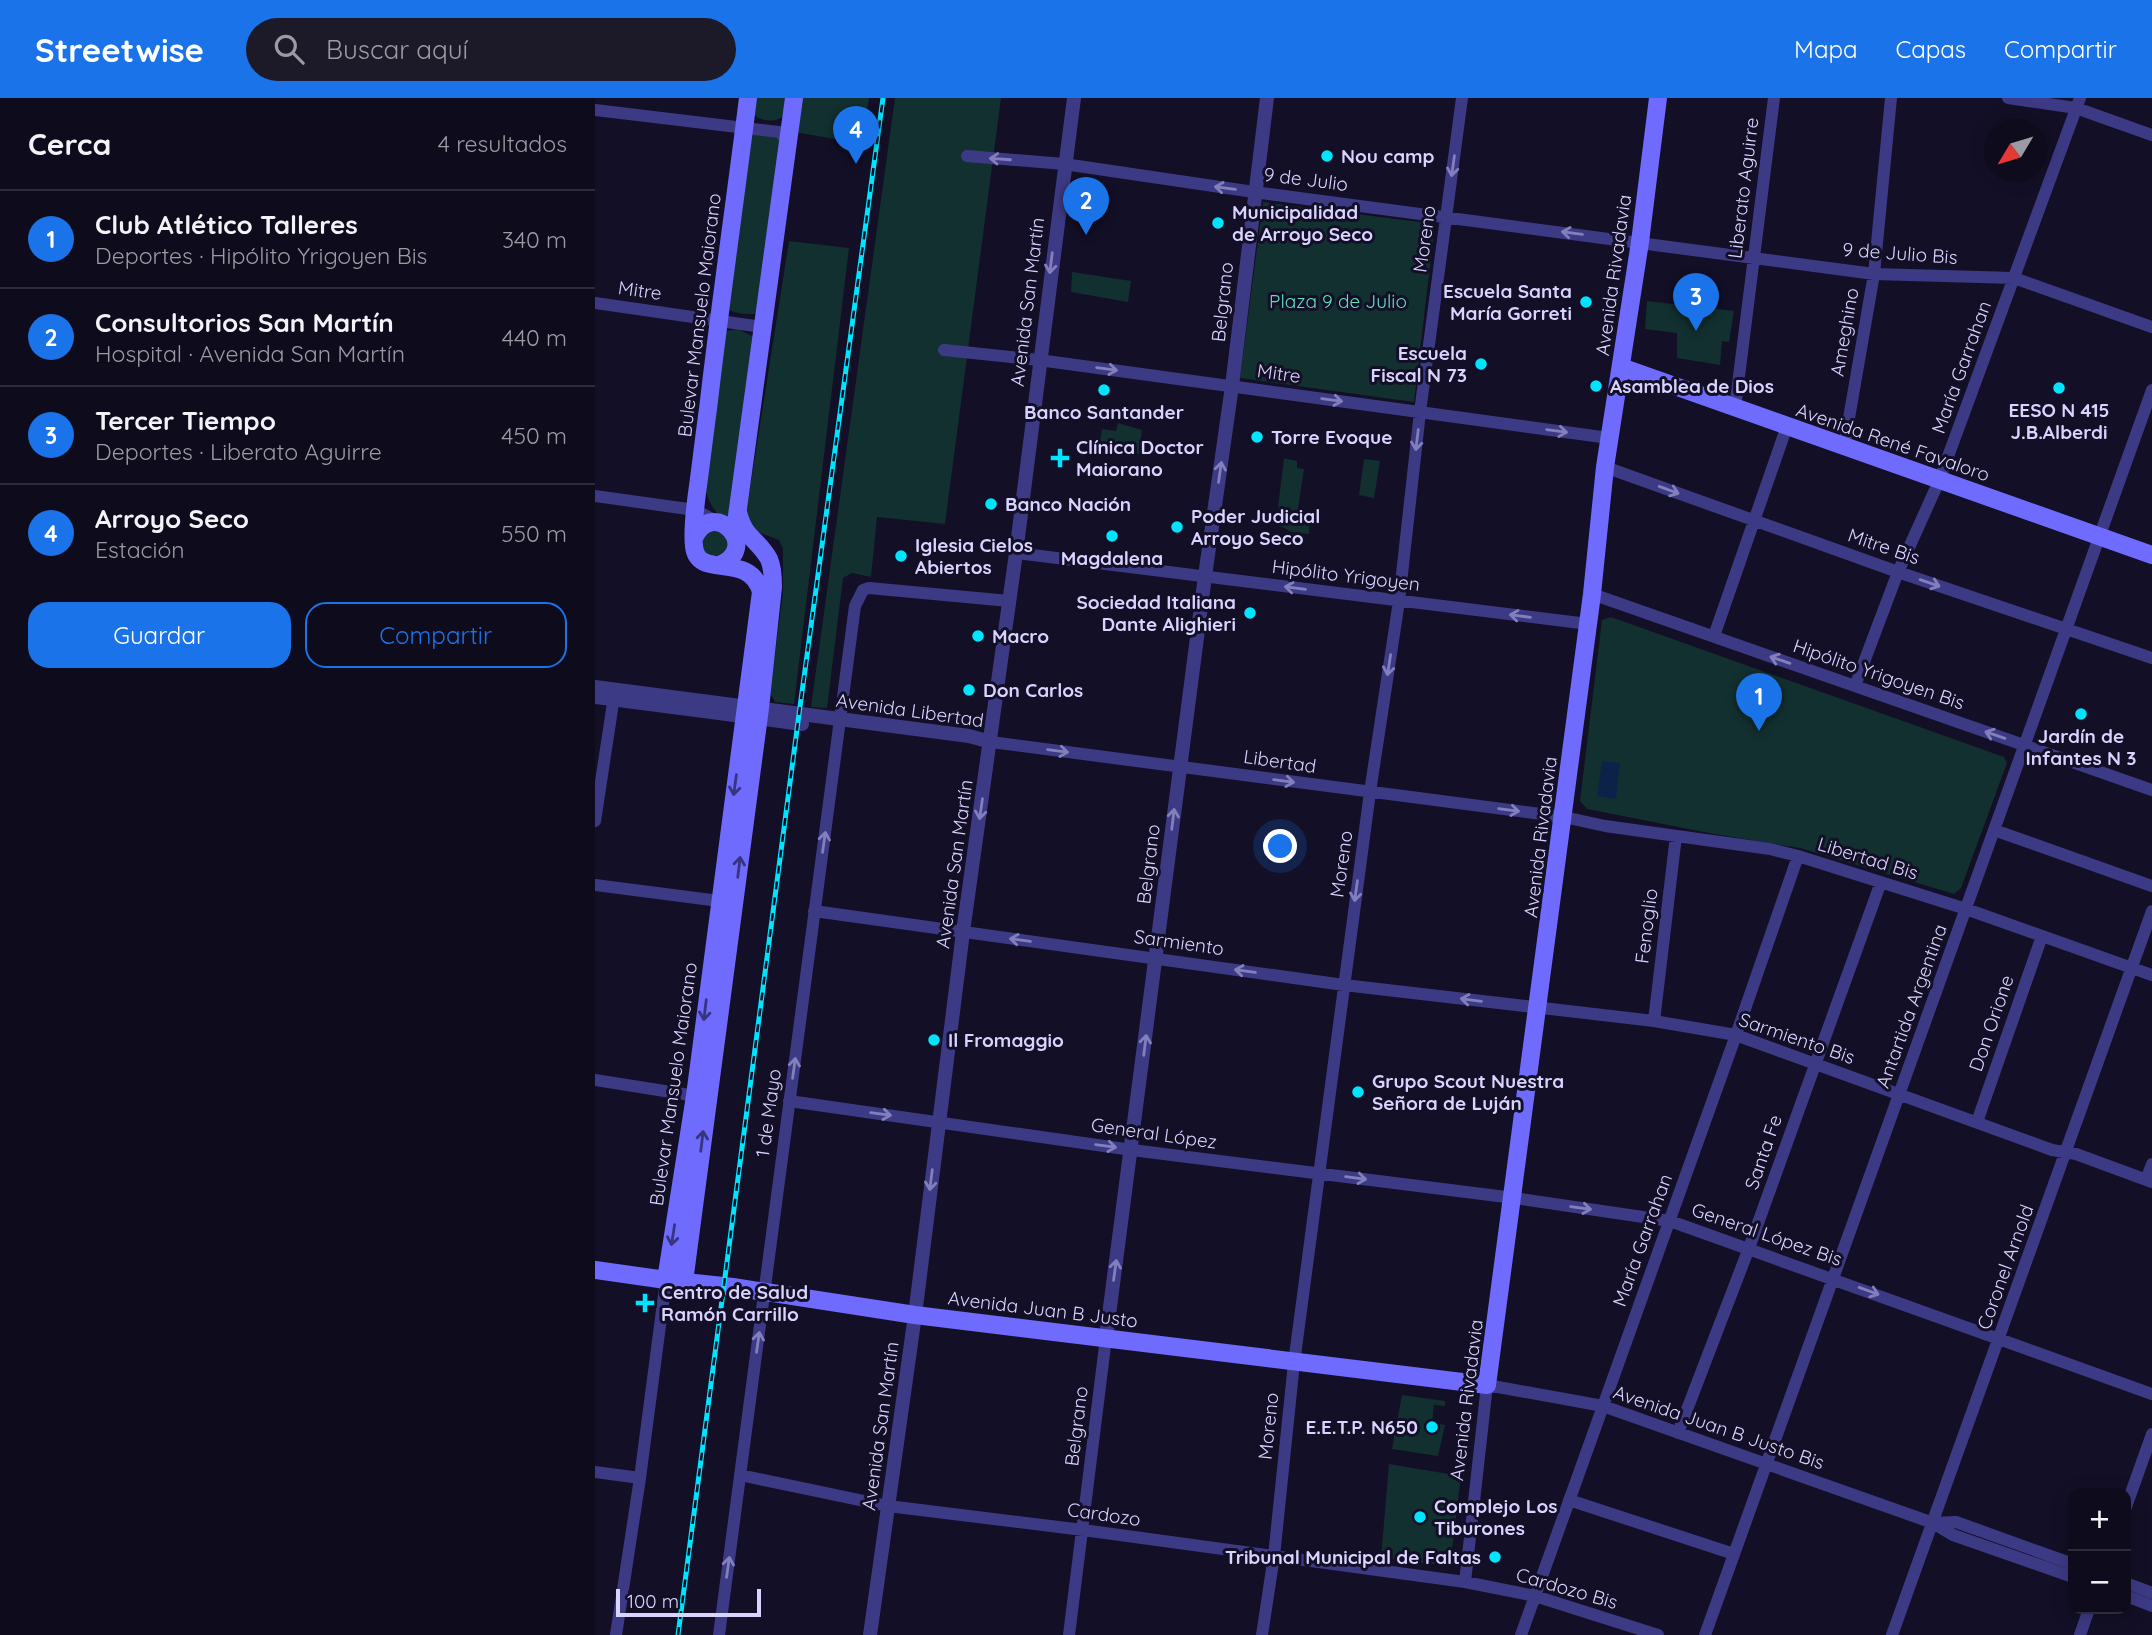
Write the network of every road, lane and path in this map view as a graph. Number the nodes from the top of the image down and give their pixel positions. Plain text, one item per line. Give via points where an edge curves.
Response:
1 (748, 98) edge
2 (794, 98) edge
3 (1074, 98) edge
4 (1267, 98) edge
5 (1462, 98) edge
6 (1658, 98) edge
7 (1774, 98) edge
8 (1891, 98) edge
9 (2008, 98) edge
10 (2078, 103) edge
11 (595, 110) edge
12 (744, 128) junction
13 (2152, 135) edge
14 (788, 140) junction
15 (967, 156) dead end
16 (1064, 164) junction
17 (1254, 192) junction
18 (1447, 217) junction
19 (1640, 242) junction
20 (1753, 258) junction
21 (1874, 274) junction
22 (2014, 278) junction
23 (595, 303) edge
24 (719, 320) junction
25 (762, 327) junction
26 (2152, 327) edge
27 (944, 350) dead end
28 (1039, 360) junction
29 (1621, 367) junction
30 (1232, 386) junction
31 (2152, 390) edge
32 (1735, 408) junction
33 (1420, 412) junction
34 (1787, 426) junction
35 (1609, 438) junction
36 (1844, 447) junction
37 (1605, 467) junction
38 (1940, 481) junction
39 (595, 496) edge
40 (695, 510) junction
41 (738, 512) junction
42 (1754, 520) junction
43 (730, 530) junction
44 (2099, 536) junction
45 (694, 538) junction
46 (756, 544) junction
47 (1016, 554) junction
48 (2152, 555) edge
49 (720, 565) junction
50 (772, 568) junction
51 (740, 570) junction
52 (1898, 572) junction
53 (1205, 576) junction
54 (1592, 594) junction
55 (1009, 601) junction
56 (1399, 601) junction
57 (1588, 624) junction
58 (2066, 629) junction
59 (1714, 636) junction
60 (2152, 658) edge
61 (1855, 686) junction
62 (595, 687) edge
63 (615, 695) junction
64 (595, 697) edge
65 (752, 713) junction
66 (839, 723) junction
67 (991, 742) junction
68 (2024, 746) junction
69 (1180, 767) junction
70 (2152, 790) edge
71 (1370, 792) junction
72 (1564, 817) junction
73 (595, 821) edge
74 (1994, 830) junction
75 (1676, 836) junction
76 (1798, 856) junction
77 (1881, 882) junction
78 (595, 885) edge
79 (2152, 887) edge
80 (727, 902) junction
81 (1966, 909) junction
82 (2152, 911) edge
83 (814, 912) junction
84 (963, 932) junction
85 (2042, 936) junction
86 (1155, 959) junction
87 (2132, 968) junction
88 (2152, 975) edge
89 (1344, 985) junction
90 (1539, 1009) junction
91 (1654, 1021) junction
92 (1736, 1035) junction
93 (1815, 1064) junction
94 (595, 1080) edge
95 (1899, 1094) junction
96 (701, 1097) junction
97 (789, 1101) junction
98 (938, 1122) junction
99 (1977, 1122) junction
100 (1132, 1150) junction
101 (2067, 1153) junction
102 (2152, 1164) edge
103 (1320, 1174) junction
104 (2149, 1181) edge
105 (1514, 1198) junction
106 (1669, 1220) junction
107 (1749, 1248) junction
108 (595, 1270) edge
109 (1833, 1278) junction
110 (675, 1281) junction
111 (764, 1292) junction
112 (915, 1315) junction
113 (1106, 1338) junction
114 (1999, 1340) junction
115 (1294, 1363) junction
116 (1487, 1385) junction
117 (2152, 1394) edge
118 (1603, 1406) junction
119 (1678, 1433) junction
120 (2152, 1434) edge
121 (1766, 1465) junction
122 (595, 1472) edge
123 (740, 1475) junction
124 (640, 1478) junction
125 (2131, 1493) edge
126 (1569, 1500) junction
127 (888, 1506) junction
128 (1933, 1523) junction
129 (1083, 1530) junction
130 (1734, 1554) junction
131 (1274, 1556) junction
132 (2068, 1562) edge
133 (2068, 1575) edge
134 (1465, 1582) junction
135 (2131, 1585) edge
136 (2152, 1593) edge
137 (1535, 1596) junction
138 (2131, 1598) edge
139 (2152, 1606) edge
140 (2087, 1614) edge
141 (616, 1635) edge
142 (719, 1635) edge
143 (870, 1635) edge
144 (1069, 1635) edge
145 (1262, 1635) edge
146 (1521, 1635) edge
147 (1658, 1635) edge
148 (1705, 1635) edge
149 (1892, 1635) edge
150 (2080, 1635) edge

1 - 12 main road, Bulevar Mansuelo Maiorano
2 - 14 main road
3 - 16 street, Avenida San Martín
4 - 17 street, Belgrano
5 -> 18 street, Moreno
6 - 19 main road, Avenida Rivadavia
7 - 20 street, Liberato Aguirre
8 - 21 street, Ameghino
9 - 10 street
10 - 13 street
10 - 22 street, María Garrahan
11 - 12 street
12 - 14 street via 779,132
12 - 24 main road, Bulevar Mansuelo Maiorano
14 - 25 main road
16 -> 15 street, 9 de Julio
17 -> 16 street, 9 de Julio
16 -> 28 street, Avenida San Martín
17 - 18 street, 9 de Julio
17 - 30 street, Belgrano
19 -> 18 street, 9 de Julio
18 - 33 street, Moreno
19 - 20 street, 9 de Julio Bis
19 - 29 main road, Avenida Rivadavia
20 - 21 street, 9 de Julio Bis
20 - 32 street, Liberato Aguirre
21 - 22 street, 9 de Julio Bis
21 - 36 street, Ameghino
22 - 26 street, 9 de Julio Bis
22 - 38 street, María Garrahan
23 - 24 street, Mitre
24 - 25 street, Mitre
24 - 40 main road, Bulevar Mansuelo Maiorano
25 - 41 main road
27 - 28 street, Mitre
28 -> 30 street, Mitre
28 - 47 street, Avenida San Martín
29 - 32 main road, Avenida René Favaloro
29 - 35 main road, Avenida Rivadavia
30 -> 33 street, Mitre
53 -> 30 street, Belgrano
31 - 44 street, Antartida Argentina
32 - 34 main road, Avenida René Favaloro
33 -> 35 street, Mitre
33 -> 56 street, Moreno
34 - 36 main road, Avenida René Favaloro
34 - 42 street
35 - 37 main road, Avenida Rivadavia
36 - 38 main road, Avenida René Favaloro
37 -> 42 street, Mitre Bis
37 - 54 main road, Avenida Rivadavia
38 - 44 main road, Avenida René Favaloro
38 - 52 street, María Garrahan
39 - 40 street
40 - 43 street
40 - 45 main road, Bulevar Mansuelo Maiorano
41 - 43 main road
41 - 46 main road via 743,529
42 - 52 street, Mitre Bis
42 - 59 street
43 - 45 main road via 710,523
43 - 46 main road
43 - 49 main road via 736,550
44 - 48 main road, Avenida René Favaloro
44 - 58 street, Antartida Argentina
45 - 49 main road via 700,559
46 - 50 main road
47 - 53 street, Hipólito Yrigoyen
47 - 55 street, Avenida San Martín
49 - 51 main road
50 - 51 street
50 - 65 main road, Bulevar Mansuelo Maiorano via 773,587
51 - 65 main road, Bulevar Mansuelo Maiorano via 751,572 761,592
52 -> 58 street, Mitre Bis
52 - 61 street, María Garrahan
56 -> 53 street, Hipólito Yrigoyen
53 - 69 street, Belgrano
54 - 57 main road, Avenida Rivadavia
54 - 59 street, Hipólito Yrigoyen Bis
55 - 66 street, 1 de Mayo via 863,590 855,607
55 - 67 street, Avenida San Martín
57 -> 56 street, Hipólito Yrigoyen
56 -> 71 street, Moreno
57 - 72 main road, Avenida Rivadavia
58 - 60 street, Mitre Bis
58 - 68 street, Antartida Argentina
61 -> 59 street, Hipólito Yrigoyen Bis
68 -> 61 street, Hipólito Yrigoyen Bis
62 - 63 street, Avenida Libertad
63 - 64 street, Avenida Libertad
63 - 65 street, Avenida Libertad
63 - 73 street
65 - 66 street, Avenida Libertad
65 - 80 main road, Bulevar Mansuelo Maiorano
66 - 67 street, Avenida Libertad
83 -> 66 street, 1 de Mayo
67 -> 69 street, Libertad
67 -> 84 street, Avenida San Martín
68 - 70 street, Hipólito Yrigoyen Bis
68 - 74 street, Antartida Argentina
69 -> 71 street, Libertad
86 -> 69 street, Belgrano
71 -> 72 street, Libertad
71 -> 89 street, Moreno
72 - 75 street, Libertad Bis
72 - 90 main road, Avenida Rivadavia
74 - 79 street
74 - 81 street, Antartida Argentina
75 - 76 street, Libertad Bis
75 - 91 street, Fenoglio
76 - 77 street, Libertad Bis
76 - 92 street, María Garrahan
77 - 81 street, Libertad Bis
77 - 93 street, Santa Fe
78 - 80 street
80 - 96 main road, Bulevar Mansuelo Maiorano
81 - 85 street, Libertad Bis
81 - 95 street, Antartida Argentina
82 - 87 street, Coronel Arnold
83 - 84 street, Sarmiento
97 -> 83 street, 1 de Mayo
86 -> 84 street, Sarmiento
84 - 98 street, Avenida San Martín
85 - 87 street, Libertad Bis
85 - 99 street, Don Orione
89 -> 86 street, Sarmiento
100 -> 86 street, Belgrano
87 - 88 street, Libertad Bis
87 - 101 street, Coronel Arnold
90 -> 89 street, Sarmiento
89 - 103 street, Moreno
90 - 91 street, Sarmiento Bis
90 - 105 main road, Avenida Rivadavia
91 - 92 street, Sarmiento Bis
92 - 93 street, Sarmiento Bis
92 - 106 street, María Garrahan
93 - 95 street, Sarmiento Bis
93 - 107 street, Santa Fe
94 - 96 street
95 - 99 street, Sarmiento Bis
95 - 109 street, Antartida Argentina
96 - 110 main road, Bulevar Mansuelo Maiorano
97 -> 98 street, General López
97 - 111 street, 1 de Mayo
98 -> 100 street, General López
98 -> 112 street, Avenida San Martín
99 - 101 street, Sarmiento Bis
100 - 103 street, General López
113 -> 100 street, Belgrano
101 - 104 street, Sarmiento Bis
101 - 114 street, Coronel Arnold
102 - 104 street
103 -> 105 street, General López
103 - 115 street, Moreno
105 -> 106 street, General López Bis
105 - 116 main road, Avenida Rivadavia
106 - 107 street, General López Bis
106 - 118 street, María Garrahan
107 - 109 street, General López Bis
107 - 119 street, Santa Fe
108 - 110 main road, Avenida Juan B Justo
109 -> 114 street, General López Bis
109 - 121 street, Antartida Argentina
110 - 111 main road, Avenida Juan B Justo
110 - 124 street, Bulevar Mansuelo Maiorano
111 - 112 main road, Avenida Juan B Justo
123 -> 111 street, 1 de Mayo
112 - 113 main road, Avenida Juan B Justo
112 - 127 street, Avenida San Martín
113 - 115 main road, Avenida Juan B Justo
113 - 129 street, Belgrano
114 - 117 street
114 - 128 street, Coronel Arnold
115 - 116 main road, Avenida Juan B Justo
115 - 131 street, Moreno
116 - 118 street, Avenida Juan B Justo Bis
116 - 134 street, Avenida Rivadavia
118 - 119 street, Avenida Juan B Justo Bis
118 - 126 street, María Garrahan
119 - 121 street, Avenida Juan B Justo Bis
120 - 125 street
121 - 128 street, Avenida Juan B Justo Bis
121 - 130 street, Antartida Argentina
122 - 124 street
123 - 127 street, Cardozo
142 -> 123 street, 1 de Mayo
124 - 141 street, Bulevar Mansuelo Maiorano
126 - 130 street
126 - 137 street, María Garrahan
127 - 129 street, Cardozo
127 - 143 street, Avenida San Martín
128 - 132 street via 1956,1522
128 - 133 street via 1953,1535
128 - 149 street, Coronel Arnold
129 - 131 street, Cardozo
129 - 144 street, Belgrano
130 - 148 street, Antartida Argentina
131 - 134 street, Cardozo
131 - 145 street, Moreno
134 - 137 street, Cardozo Bis
135 - 136 street
137 - 146 street, María Garrahan
137 - 147 street, Cardozo Bis
138 - 139 street
140 - 150 street

